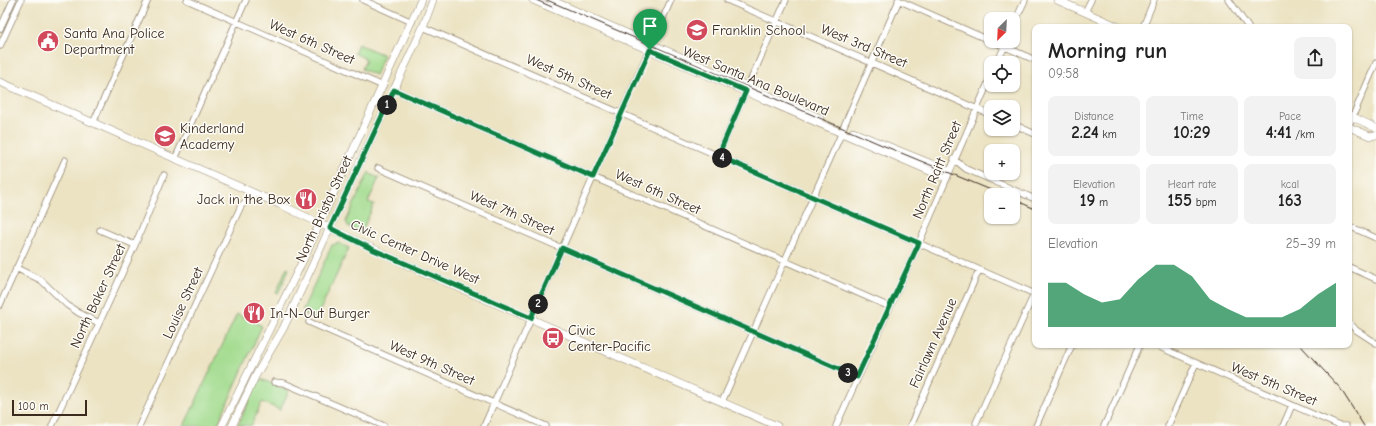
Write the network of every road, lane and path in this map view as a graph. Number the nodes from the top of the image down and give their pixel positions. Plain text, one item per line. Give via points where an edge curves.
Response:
1 (13, 0) edge
2 (21, 0) edge
3 (148, 0) edge
4 (187, 0) edge
5 (246, 0) edge
6 (363, 0) edge
7 (421, 0) edge
8 (433, 0) edge
9 (533, 0) edge
10 (672, 0) edge
11 (727, 0) edge
12 (786, 0) edge
13 (899, 0) edge
14 (1024, 0) edge
15 (1057, 0) edge
16 (1091, 0) edge
17 (1154, 0) edge
18 (1229, 0) edge
19 (555, 1) edge
20 (1019, 12) edge
21 (1085, 12) junction
22 (236, 22) junction
23 (412, 22) junction
24 (776, 22) junction
25 (1112, 24) edge
26 (1144, 24) edge
27 (1246, 24) edge
28 (423, 27) junction
29 (0, 29) edge
30 (984, 38) edge
31 (0, 46) edge
32 (652, 47) junction
33 (1013, 48) edge
34 (1032, 58) edge
35 (871, 63) junction
36 (1376, 63) edge
37 (0, 82) edge
38 (383, 86) junction
39 (747, 89) junction
40 (394, 90) junction
41 (984, 91) edge
42 (976, 108) junction
43 (984, 112) edge
44 (621, 113) junction
45 (1352, 113) edge
46 (1352, 116) edge
47 (94, 123) junction
48 (1020, 127) edge
49 (1352, 127) edge
50 (1376, 128) edge
51 (842, 130) junction
52 (1032, 133) edge
53 (1376, 135) edge
54 (718, 156) junction
55 (175, 159) junction
56 (954, 159) junction
57 (65, 160) dead end
58 (378, 168) dead end
59 (948, 174) junction
60 (164, 175) dead end
61 (593, 177) junction
62 (254, 193) junction
63 (812, 198) junction
64 (1032, 198) edge
65 (320, 222) junction
66 (1352, 227) edge
67 (330, 228) junction
68 (100, 230) dead end
69 (1376, 238) edge
70 (919, 243) junction
71 (135, 245) junction
72 (562, 248) junction
73 (784, 261) junction
74 (16, 268) junction
75 (1352, 269) edge
76 (979, 270) junction
77 (1376, 279) edge
78 (1032, 293) edge
79 (1032, 301) edge
80 (0, 305) edge
81 (890, 307) junction
82 (531, 318) junction
83 (309, 322) dead end
84 (99, 323) junction
85 (1352, 325) edge
86 (754, 332) junction
87 (1376, 343) edge
88 (1071, 348) edge
89 (1139, 348) edge
90 (1162, 348) edge
91 (1196, 363) junction
92 (857, 377) junction
93 (274, 382) dead end
94 (722, 402) junction
95 (494, 403) junction
96 (1292, 405) junction
97 (976, 423) dead end
98 (52, 426) edge
99 (139, 426) edge
100 (222, 426) edge
101 (232, 426) edge
102 (384, 426) edge
103 (484, 426) edge
104 (546, 426) edge
105 (777, 426) edge
106 (836, 426) edge
107 (910, 426) edge
108 (1036, 426) edge
109 (1104, 426) edge
110 (1168, 426) edge
111 (1283, 426) edge
112 (1340, 426) edge
113 (1346, 426) edge

1 - 29 street
2 - 31 street
3 - 47 street
4 - 22 street, West 6th Street
5 - 22 street
6 - 23 street
7 - 23 main road, North Bristol Street
8 - 28 main road, North Bristol Street
9 - 32 main road, West Santa Ana Boulevard
10 - 32 street
11 - 24 street, West 3rd Street
12 - 24 street
13 - 30 street
13 - 35 street
14 - 20 street
15 - 21 main road
16 - 21 street
17 - 26 street
18 - 27 street
19 - 32 main road, West Santa Ana Boulevard
21 - 25 main road
22 - 38 street, West 6th Street
22 - 55 street
23 - 38 main road, North Bristol Street
24 - 35 street, West 3rd Street
24 - 39 street
28 - 40 main road, North Bristol Street
28 - 44 street, West 5th Street
32 - 39 main road, West Santa Ana Boulevard
32 - 44 street
33 - 34 street
35 - 42 street, West 3rd Street
35 - 51 street
36 - 45 street
37 - 47 main road, Civic Center Drive West
38 - 65 main road, North Bristol Street
39 - 51 main road, West Santa Ana Boulevard
39 - 54 street
40 - 61 street, West 6th Street
40 - 67 main road, North Bristol Street
41 - 42 street, North Raitt Street
42 - 43 street, West 3rd Street
42 - 56 street, North Raitt Street
44 - 54 street, West 5th Street
44 - 61 street
46 - 50 main road
47 - 55 main road, Civic Center Drive West
48 - 52 street
49 - 53 main road via 1370,136
51 - 59 main road, West Santa Ana Boulevard
51 - 63 street
54 - 63 street, West 5th Street
55 - 62 main road, Civic Center Drive West
56 - 59 street, North Raitt Street
56 - 64 street via 966,169
57 - 74 street
58 - 72 street, West 7th Street
59 - 70 street, North Raitt Street
60 - 71 street, North Baker Street
61 - 72 street
61 - 73 street, West 6th Street
62 - 65 main road, Civic Center Drive West
62 - 99 street, Louise Street via 242,206
63 - 70 street, West 5th Street
63 - 73 street
65 - 67 main road, Civic Center Drive West
65 - 100 main road, North Bristol Street
66 - 69 street
67 - 82 main road, Civic Center Drive West
67 - 101 main road, North Bristol Street via 283,329 256,375
68 - 71 street
70 - 76 street, West 5th Street
70 - 81 street, North Raitt Street
71 - 84 street, North Baker Street
72 - 82 street
72 - 86 street, West 7th Street
73 - 81 street, West 6th Street
73 - 86 street
74 - 80 street
74 - 84 street via 41,280 67,305
75 - 77 street
76 - 78 street, West 5th Street
76 - 107 street, Fairlawn Avenue
79 - 97 street
81 - 92 street, North Raitt Street
82 - 94 main road, Civic Center Drive West
82 - 95 street
83 - 95 street, West 9th Street
84 - 98 street, North Baker Street
85 - 87 street
86 - 92 street, West 7th Street
86 - 94 street
88 - 108 street
89 - 109 street
90 - 91 street, West 5th Street
91 - 96 street, West 5th Street
91 - 110 street
92 - 106 street, North Raitt Street
93 - 102 street via 284,383
94 - 105 main road, Civic Center Drive West
95 - 103 street
95 - 104 street, West 9th Street
96 - 111 street
96 - 112 street, West 5th Street
112 - 113 street, West 5th Street

